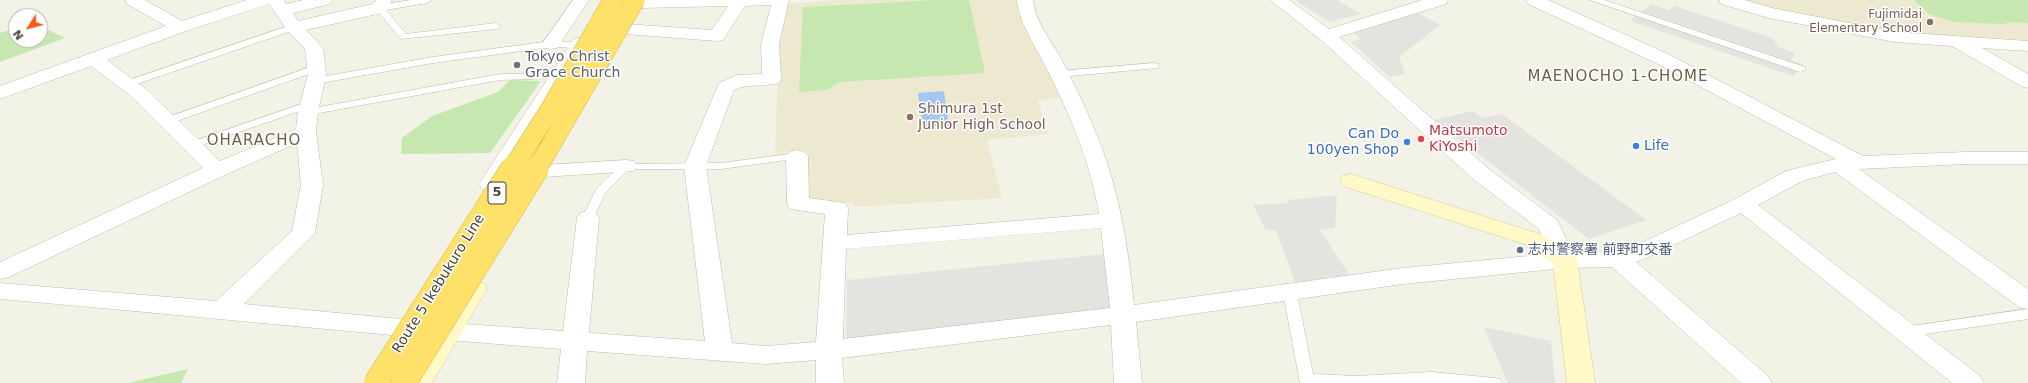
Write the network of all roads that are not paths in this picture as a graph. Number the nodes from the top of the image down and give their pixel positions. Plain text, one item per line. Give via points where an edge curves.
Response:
1 (133, 0) edge
2 (264, 0) edge
3 (324, 0) edge
4 (427, 0) edge
5 (581, 0) edge
6 (604, 0) edge
7 (613, 0) edge
8 (740, 0) edge
9 (770, 0) edge
10 (781, 0) edge
11 (1025, 0) edge
12 (1278, 0) edge
13 (1440, 0) edge
14 (1534, 0) edge
15 (1595, 0) edge
16 (1727, 0) edge
17 (639, 1) edge
18 (382, 4) edge
19 (279, 5) edge
20 (496, 26) dead end
21 (180, 27) junction
22 (294, 27) junction
23 (625, 29) junction
24 (1326, 35) junction
25 (1956, 41) junction
26 (551, 44) junction
27 (579, 45) junction
28 (2028, 46) edge
29 (92, 58) junction
30 (1154, 66) dead end
31 (1801, 69) dead end
32 (316, 74) junction
33 (1059, 74) junction
34 (557, 76) junction
35 (2028, 82) edge
36 (127, 84) junction
37 (0, 93) edge
38 (308, 116) junction
39 (167, 121) junction
40 (192, 145) junction
41 (797, 156) joint
42 (2028, 158) edge
43 (1849, 164) junction
44 (626, 166) junction
45 (695, 166) junction
46 (216, 170) junction
47 (543, 171) junction
48 (1351, 181) dead end
49 (1743, 204) junction
50 (588, 218) joint
51 (1112, 220) junction
52 (835, 243) junction
53 (1618, 259) junction
54 (1565, 260) junction
55 (0, 271) edge
56 (0, 291) edge
57 (1290, 293) junction
58 (2028, 301) edge
59 (222, 310) junction
60 (2028, 314) edge
61 (1122, 315) junction
62 (400, 328) junction
63 (1905, 332) junction
64 (450, 333) junction
65 (576, 341) junction
66 (829, 350) junction
67 (720, 353) junction
68 (1306, 381) edge
69 (364, 383) edge
70 (376, 383) edge
71 (404, 383) edge
72 (418, 383) edge
73 (571, 383) edge
74 (830, 383) edge
75 (1128, 383) edge
76 (1495, 383) edge
77 (1581, 383) edge
78 (1758, 383) edge
79 (1970, 383) edge

1 - 21 street
2 - 21 street
3 - 19 street
4 - 18 lane
5 - 26 street
6 - 27 street via 592,26
7 - 70 highway, Route 5 Ikebukuro Line / 5, bridge via 549,111
8 - 9 street
8 - 17 street
8 - 23 street via 717,36
10 - 45 street via 770,44 772,79 737,81 726,87
11 - 33 street via 1028,19
12 - 24 street
13 - 24 street
14 - 43 street via 1661,58
15 - 31 lane
16 - 25 street via 1769,13 1895,37
17 - 23 street
17 - 71 highway, Route 5 Ikebukuro Line / 5, bridge
18 - 20 lane via 404,37
18 - 22 street
19 - 22 street
21 - 29 street
22 - 32 street via 314,48
22 - 36 lane
23 - 47 street
24 - 54 street via 1480,174 1549,225
25 - 28 street
25 - 35 street
26 - 27 lane
26 - 32 lane
27 - 34 street
29 - 36 street
29 - 37 street
30 - 33 lane
32 - 38 street
32 - 39 lane
33 - 51 street via 1094,153
34 - 38 lane via 500,77
34 - 62 street
36 - 39 street
38 - 40 lane
38 - 46 street
38 - 59 street via 312,185 303,233
39 - 40 street
40 - 46 street
41 - 45 lane via 721,166
41 - 52 street via 798,204 837,208
42 - 43 street via 1966,158
43 - 49 street via 1794,176
43 - 58 street
44 - 45 lane
44 - 47 street
44 - 50 lane via 601,191
45 - 67 street
46 - 55 street
47 - 64 street
48 - 54 street via 1535,240
49 - 53 street via 1638,253
49 - 63 street
50 - 65 street
51 - 52 street
51 - 61 street
52 - 66 street
53 - 54 street
53 - 78 street
54 - 57 street via 1402,276
54 - 77 street
56 - 59 street
57 - 61 street
57 - 68 lane
59 - 62 street
60 - 63 lane
61 - 66 street
61 - 75 street
62 - 64 street
62 - 69 street
63 - 79 street
64 - 65 street
64 - 72 street
65 - 67 street
65 - 73 street
66 - 67 street via 766,355
66 - 74 street
68 - 76 lane via 1356,382 1432,377

